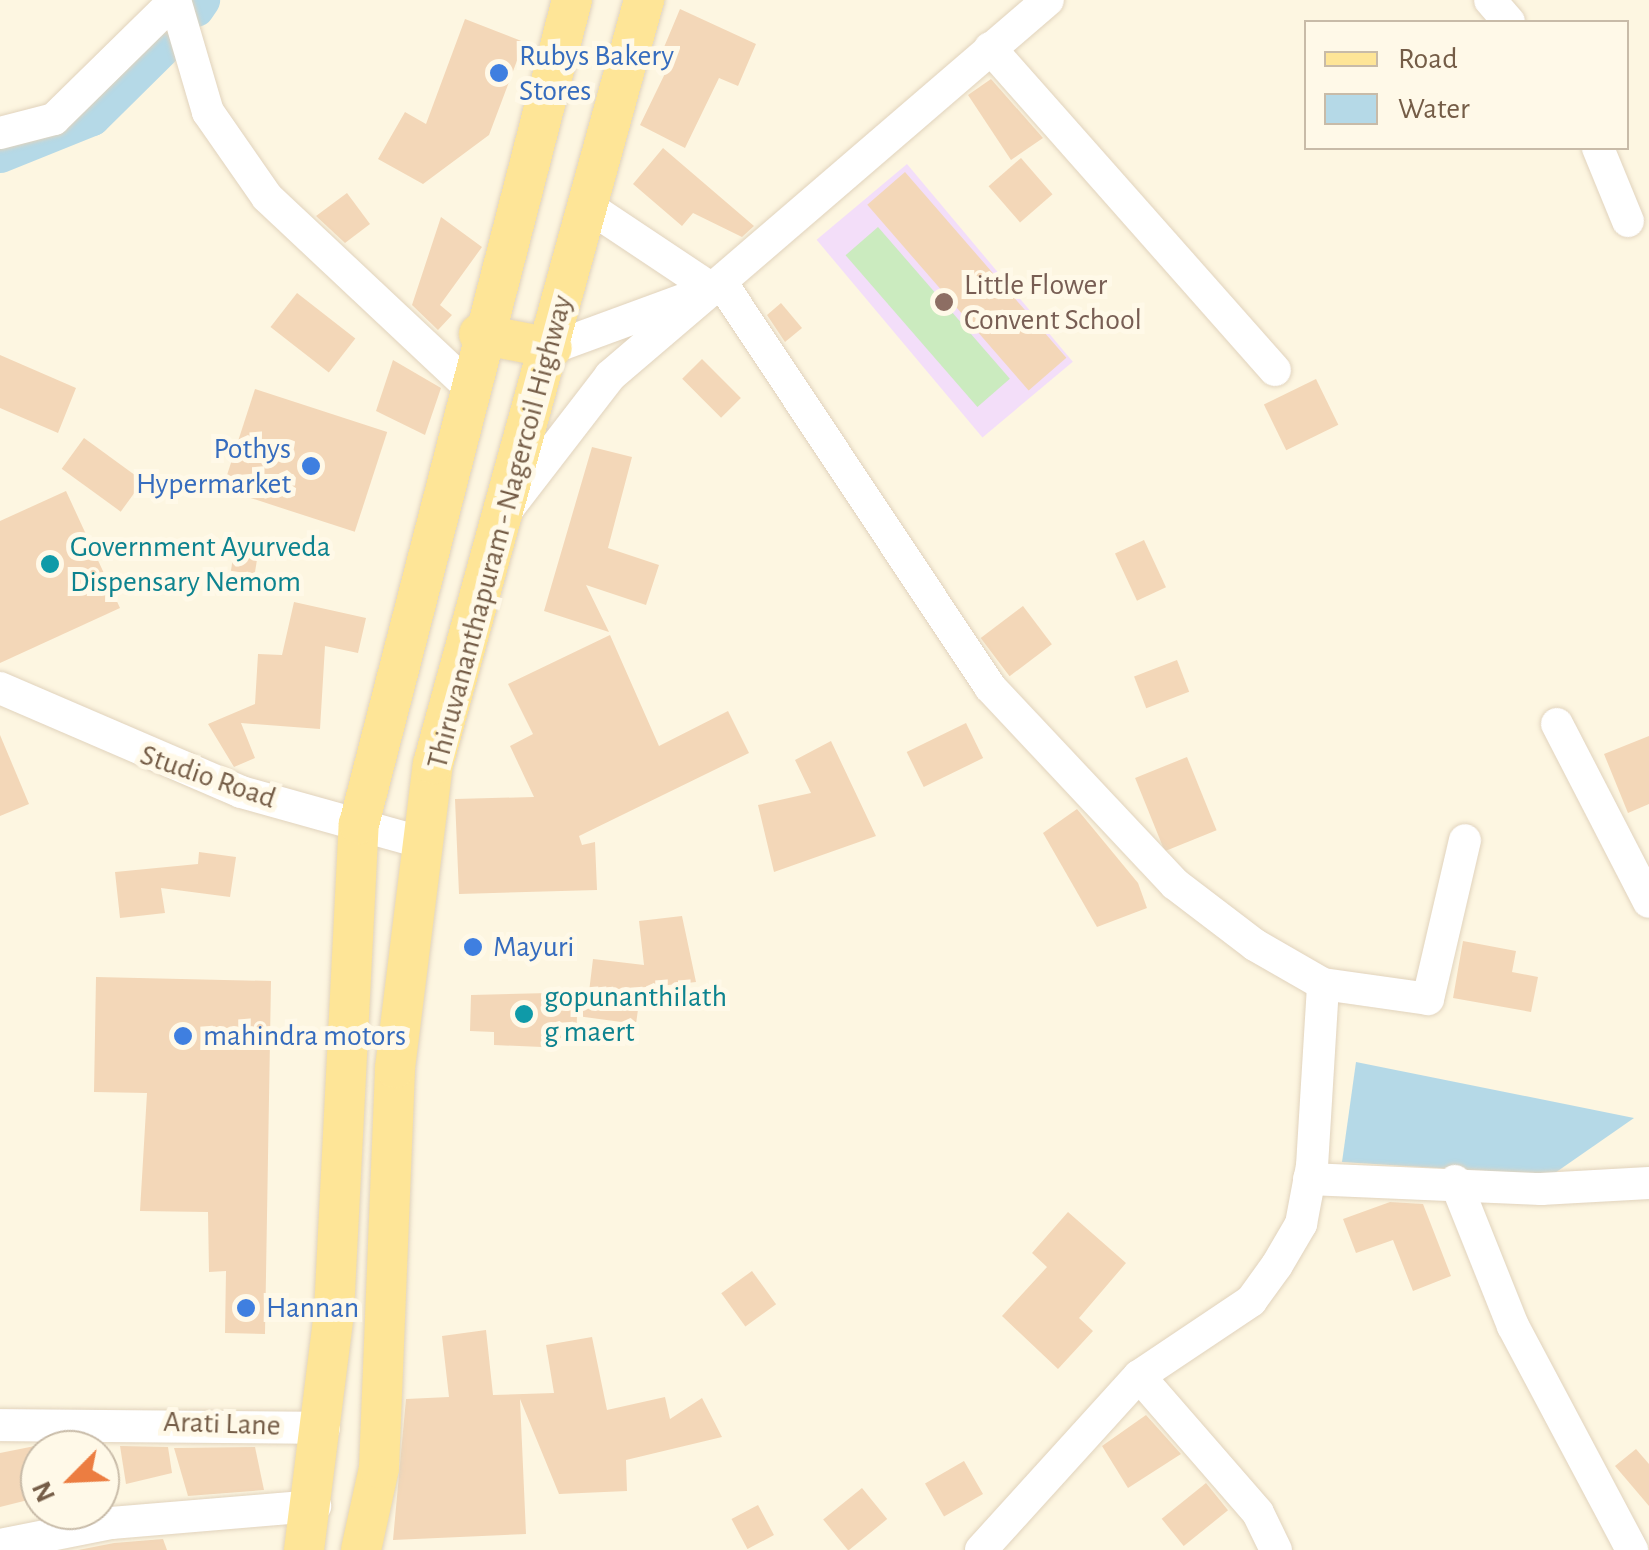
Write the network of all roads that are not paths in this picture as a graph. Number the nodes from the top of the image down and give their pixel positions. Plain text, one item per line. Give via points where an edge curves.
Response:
1 (175, 0) edge
2 (572, 0) edge
3 (644, 0) edge
4 (1048, 0) edge
5 (1490, 0) edge
6 (1508, 20) edge
7 (990, 48) junction
8 (0, 132) edge
9 (1599, 150) edge
10 (586, 205) junction
11 (1628, 221) dead end
12 (717, 286) junction
13 (479, 334) junction
14 (552, 348) junction
15 (1275, 370) dead end
16 (466, 384) junction
17 (500, 520) junction
18 (0, 688) edge
19 (1557, 724) dead end
20 (358, 824) junction
21 (1465, 840) dead end
22 (424, 843) junction
23 (1637, 846) edge
24 (1649, 902) edge
25 (1323, 984) junction
26 (1309, 1178) junction
27 (1455, 1182) junction
28 (1649, 1182) edge
29 (1139, 1376) junction
30 (0, 1425) edge
31 (324, 1428) junction
32 (315, 1506) junction
33 (0, 1545) edge
34 (304, 1550) edge
35 (361, 1550) edge
36 (981, 1550) edge
37 (1276, 1550) edge
38 (1632, 1550) edge

1 - 8 street via 54,119
1 - 16 street via 208,112 268,197
2 - 13 main road, Thiruvananthapuram - Nagercoil Highway
3 - 10 main road, Thiruvananthapuram - Nagercoil Highway
4 - 7 street
5 - 6 street
7 - 12 street
7 - 15 street
9 - 11 street
10 - 12 street
10 - 14 main road, Thiruvananthapuram - Nagercoil Highway
12 - 14 street
12 - 17 street via 610,376
12 - 25 street via 990,687 1175,884
13 - 14 main road
13 - 16 main road, Thiruvananthapuram - Nagercoil Highway
14 - 17 main road, Thiruvananthapuram - Nagercoil Highway
16 - 20 main road, Thiruvananthapuram - Nagercoil Highway
17 - 22 main road, Thiruvananthapuram - Nagercoil Highway via 434,764
18 - 20 street, Studio Road via 134,753
19 - 23 street
20 - 22 street, Studio Road
20 - 31 main road, Thiruvananthapuram - Nagercoil Highway
21 - 25 street via 1428,999
22 - 35 main road, Thiruvananthapuram - Nagercoil Highway via 395,1068 378,1468
23 - 24 street
25 - 26 street
26 - 27 street
26 - 29 street via 1301,1224 1250,1301
27 - 28 street via 1541,1190
27 - 38 street via 1513,1326
29 - 36 street
29 - 37 street via 1258,1513
30 - 31 street, Arati Lane
31 - 32 main road, Thiruvananthapuram - Nagercoil Highway
32 - 33 street via 111,1523
32 - 34 main road, Thiruvananthapuram - Nagercoil Highway

